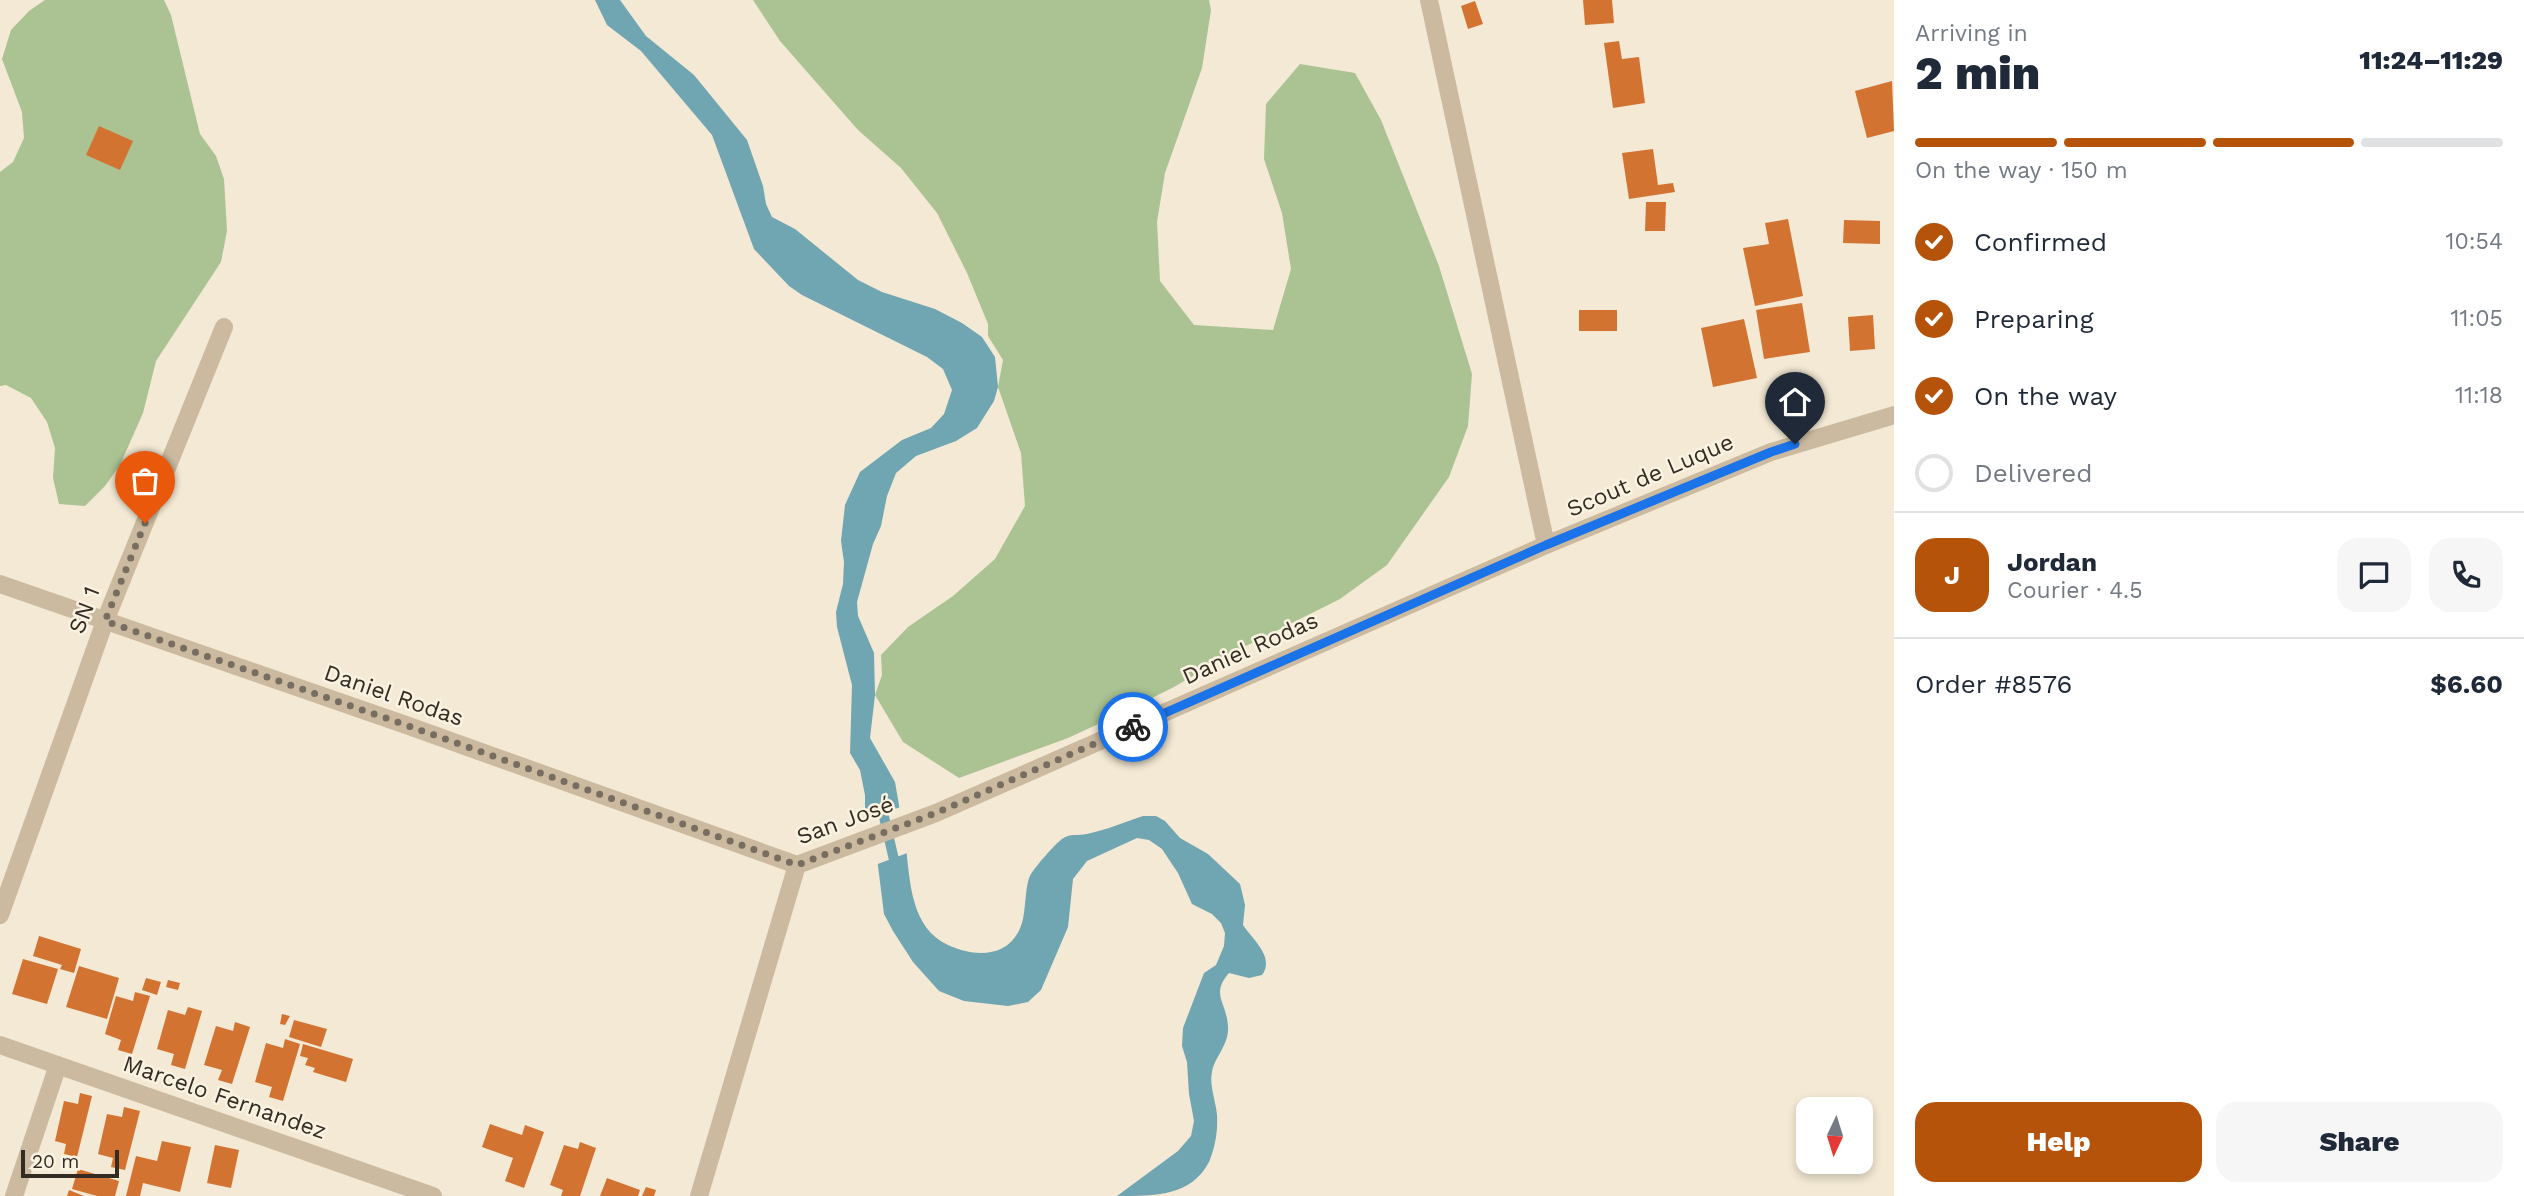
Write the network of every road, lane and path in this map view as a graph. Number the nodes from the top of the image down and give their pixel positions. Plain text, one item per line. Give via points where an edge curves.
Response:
1 (1429, 0) edge
2 (224, 327) dead end
3 (1894, 415) edge
4 (1546, 545) junction
5 (0, 584) edge
6 (105, 621) junction
7 (936, 813) joint
8 (771, 856) joint
9 (797, 865) junction
10 (0, 915) edge
11 (0, 1045) edge
12 (58, 1065) junction
13 (14, 1196) edge
14 (433, 1196) edge
15 (699, 1196) edge

1 - 4 street
2 - 6 street, SN 1
3 - 4 street, Scout de Luque via 1771,452
4 - 7 street, Daniel Rodas
5 - 6 street, Daniel Rodas
6 - 8 street, Daniel Rodas
6 - 10 street, SN 1
7 - 9 street, San José
8 - 9 street, San José
9 - 15 street
11 - 12 street, Marcelo Fernandez
12 - 13 street
12 - 14 street, Marcelo Fernandez

